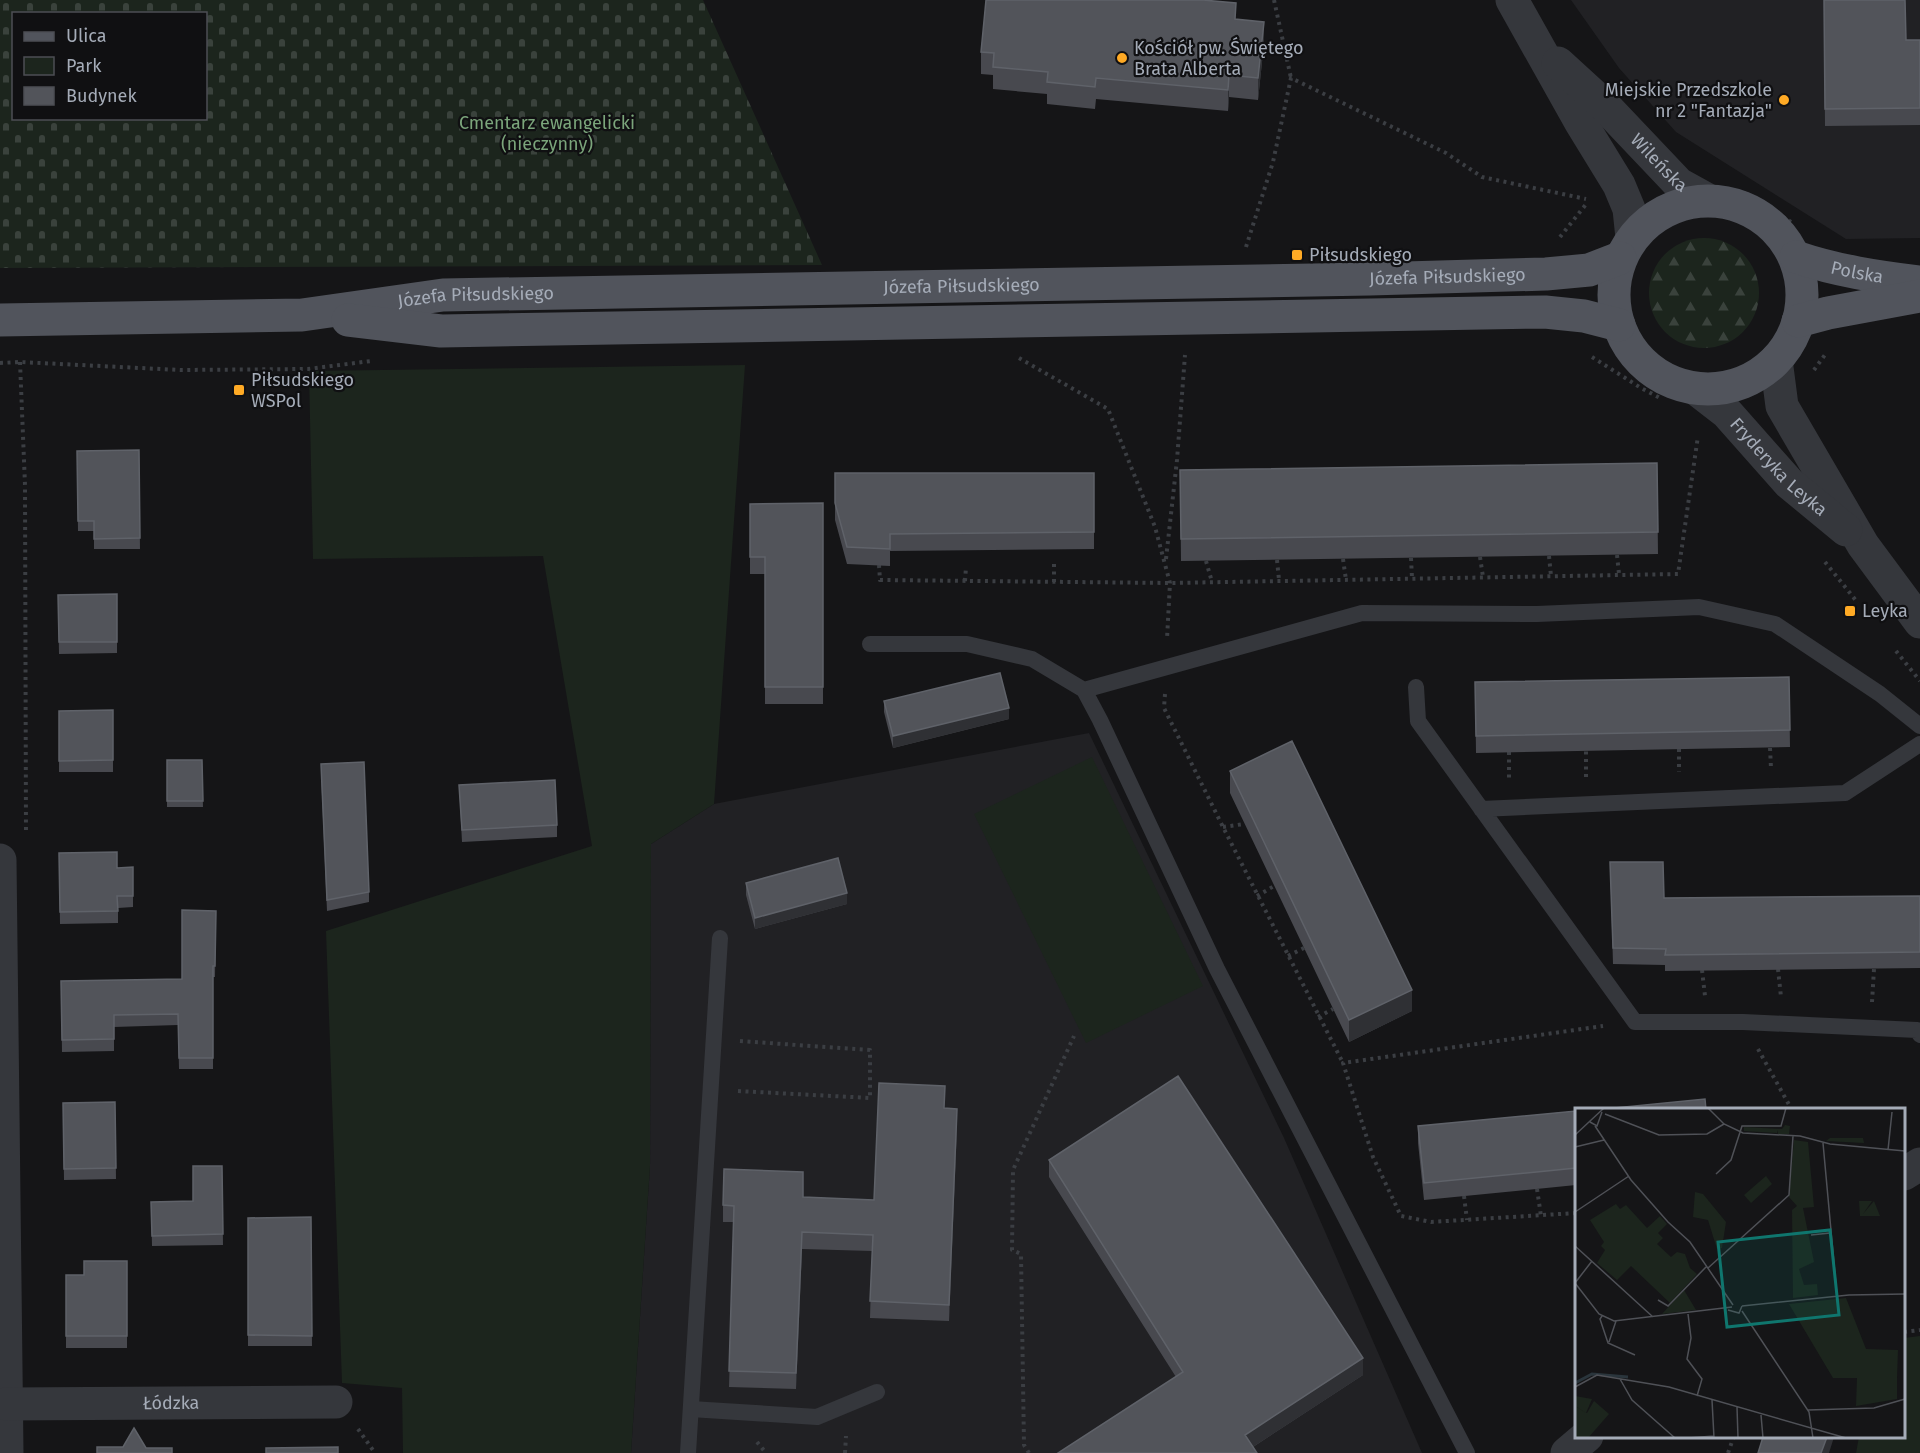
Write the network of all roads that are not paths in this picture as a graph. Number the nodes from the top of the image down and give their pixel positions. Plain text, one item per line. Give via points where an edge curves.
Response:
1 (1512, 0) edge
2 (1537, 43) junction
3 (1708, 200) junction
4 (1626, 248) junction
5 (1796, 257) junction
6 (1920, 282) edge
7 (1920, 296) edge
8 (302, 315) junction
9 (0, 320) edge
10 (1798, 321) junction
11 (1619, 325) junction
12 (1776, 360) junction
13 (1682, 395) junction
14 (1863, 545) junction
15 (1920, 622) edge
16 (870, 644) dead end
17 (1416, 687) dead end
18 (1084, 690) junction
19 (1920, 726) edge
20 (1920, 744) edge
21 (1481, 809) junction
22 (0, 860) edge
23 (720, 938) dead end
24 (1920, 1035) edge
25 (1920, 1164) edge
26 (1905, 1173) edge
27 (877, 1392) dead end
28 (336, 1402) dead end
29 (6, 1404) junction
30 (691, 1408) junction
31 (1586, 1438) edge
32 (7, 1453) edge
33 (688, 1453) edge
34 (1467, 1453) edge
35 (1567, 1453) edge

1 - 2 street, Wileńska
2 - 3 street, Wileńska via 1605,106 1679,184
2 - 4 street, Wileńska via 1619,185 1629,209
3 - 4 main road via 1666,210 1653,218
3 - 5 main road via 1734,204 1757,214 1781,234
4 - 8 main road, Józefa Piłsudskiego via 1589,270 1546,274 443,295
4 - 11 main road via 1616,276 1614,303
5 - 6 main road, Polska via 1826,268
5 - 10 main road via 1803,301
7 - 10 main road, Polska
8 - 9 main road, Józefa Piłsudskiego
8 - 11 main road, Józefa Piłsudskiego via 441,331 1545,312
10 - 12 main road
11 - 13 main road via 1644,364
12 - 13 main road via 1740,384
12 - 14 street, Fryderyka Leyka via 1782,406
13 - 14 street, Fryderyka Leyka via 1727,412 1789,483
14 - 15 street, Fryderyka Leyka
16 - 18 lane via 967,644 1032,659
17 - 21 lane via 1418,721
18 - 19 lane via 1362,613 1537,614 1699,607 1775,624 1880,694
18 - 34 lane via 1217,969
20 - 21 lane via 1845,793
21 - 24 lane via 1635,1022 1743,1022 1917,1030
22 - 29 street
23 - 30 lane
25 - 26 street
27 - 30 lane via 817,1417
28 - 29 street, Łódzka
29 - 32 street
30 - 33 lane
31 - 35 street

